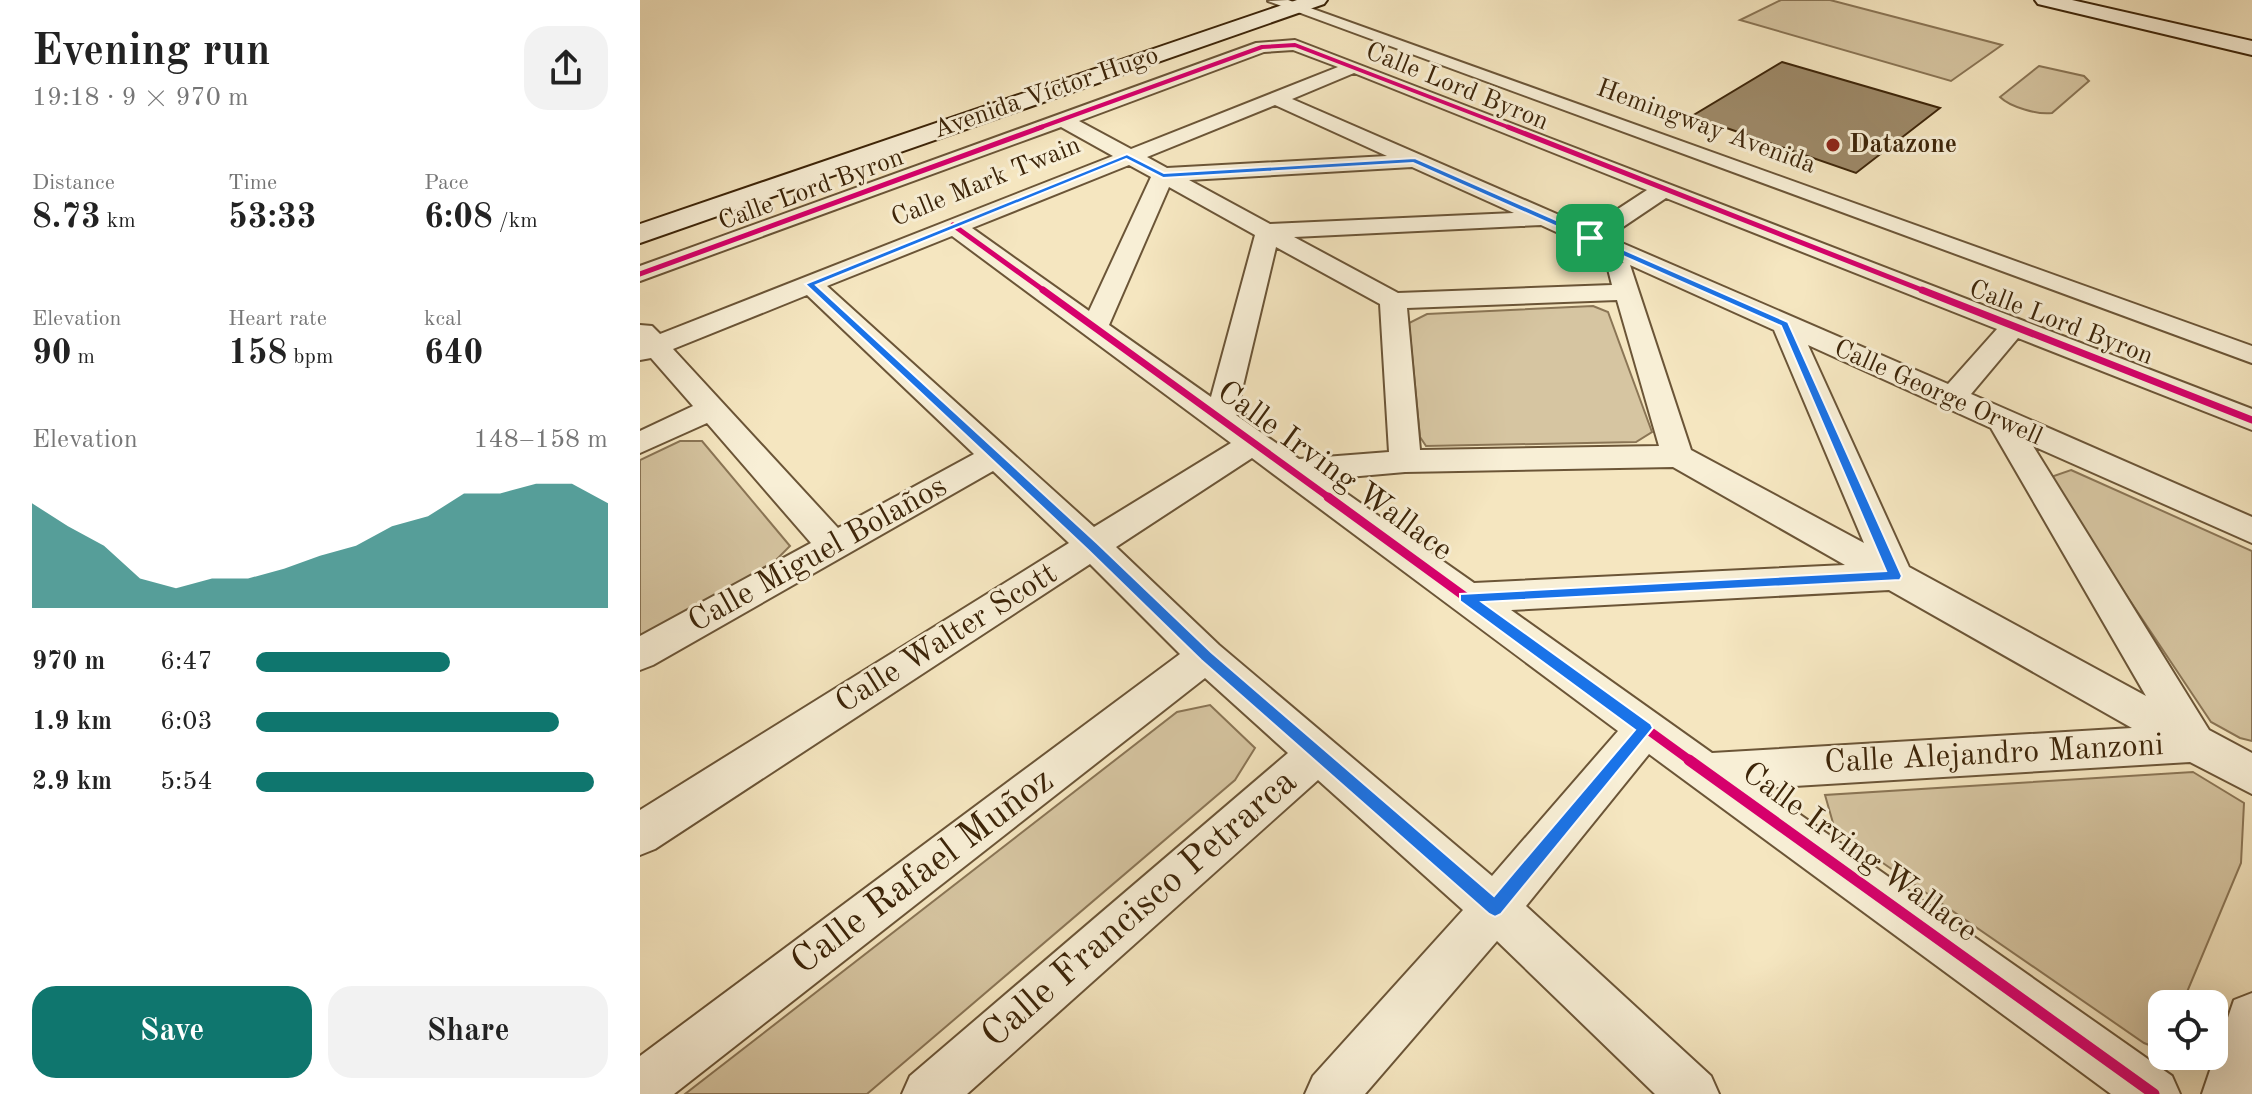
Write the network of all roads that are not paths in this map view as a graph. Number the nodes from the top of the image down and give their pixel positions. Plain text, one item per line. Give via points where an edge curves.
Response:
1 (2045, 0) edge
2 (2079, 0) edge
3 (1292, 2) edge
4 (2252, 39) edge
5 (2252, 48) edge
6 (1354, 67) junction
7 (1274, 98) junction
8 (1229, 116) junction
9 (1315, 116) junction
10 (1063, 120) junction
11 (1127, 156) junction
12 (1415, 160) junction
13 (1163, 175) junction
14 (1663, 190) junction
15 (1017, 199) junction
16 (640, 213) edge
17 (1547, 219) junction
18 (953, 225) junction
19 (1268, 231) junction
20 (640, 234) edge
21 (1590, 238) junction
22 (1616, 250) junction
23 (991, 253) junction
24 (640, 274) edge
25 (810, 284) junction
26 (1625, 292) junction
27 (1393, 301) junction
28 (1785, 324) junction
29 (2014, 326) junction
30 (1094, 328) junction
31 (645, 342) edge
32 (2252, 355) edge
33 (1951, 399) junction
34 (712, 409) junction
35 (1220, 419) junction
36 (2252, 420) edge
37 (2002, 421) junction
38 (640, 443) edge
39 (1253, 443) junction
40 (995, 456) junction
41 (1678, 456) junction
42 (1405, 461) junction
43 (1291, 471) junction
44 (2252, 531) edge
45 (834, 546) junction
46 (1093, 546) junction
47 (1895, 576) junction
48 (1465, 598) junction
49 (640, 654) edge
50 (1206, 656) junction
51 (1645, 728) junction
52 (2195, 743) junction
53 (1316, 755) junction
54 (1706, 772) junction
55 (2252, 775) edge
56 (640, 834) edge
57 (1495, 908) junction
58 (2252, 1018) edge
59 (640, 1088) edge
60 (928, 1094) edge
61 (1331, 1094) edge
62 (1693, 1094) edge
63 (2154, 1094) edge
64 (2228, 1094) edge

1 - 5 street
2 - 4 street
3 - 16 street, Avenida Víctor Hugo
3 - 20 street, Avenida Víctor Hugo
3 - 32 street, Hemingway Avenida
6 - 7 street, Calle Mark Twain
6 - 10 street, Calle Lord Byron via 1295,45 1269,45
6 - 14 street, Calle Lord Byron
7 - 8 street, Calle Mark Twain
7 - 9 street, Calle George Orwell
8 - 9 street
8 - 11 street, Calle Mark Twain
9 - 12 street, Calle George Orwell
10 - 11 street
10 - 24 street, Calle Lord Byron
11 - 13 street
11 - 15 street, Calle Mark Twain
12 - 13 street
12 - 17 street, Calle George Orwell
13 - 19 street
13 - 30 street
14 - 21 street
14 - 29 street, Calle Lord Byron
15 - 18 street, Calle Mark Twain
15 - 23 street
17 - 19 street
17 - 21 street, Calle George Orwell
18 - 23 street, Calle Irving Wallace
18 - 25 street, Calle Mark Twain
19 - 27 street
19 - 35 street
21 - 22 street, Calle George Orwell
22 - 26 street
22 - 28 street, Calle George Orwell
23 - 30 street, Calle Irving Wallace
25 - 31 street, Calle Mark Twain
25 - 40 street
26 - 27 street
26 - 41 street
27 - 42 street
28 - 33 street, Calle George Orwell
28 - 47 street
29 - 33 street
29 - 36 street, Calle Lord Byron
30 - 35 street, Calle Irving Wallace
31 - 34 street
33 - 37 street, Calle George Orwell
34 - 38 street
34 - 45 street
35 - 39 street, Calle Irving Wallace
37 - 44 street, Calle George Orwell
37 - 52 street, Calle Alejandro Manzoni
39 - 43 street, Calle Irving Wallace
39 - 46 street, Calle Walter Scott
40 - 45 street, Calle Miguel Bolaños
40 - 46 street
41 - 42 street
41 - 47 street
42 - 43 street
43 - 48 street, Calle Irving Wallace
45 - 49 street, Calle Miguel Bolaños
46 - 50 street
46 - 56 street, Calle Walter Scott
47 - 48 street
47 - 52 street
48 - 51 street, Calle Irving Wallace
50 - 53 street
50 - 59 street, Calle Rafael Muñoz
51 - 54 street, Calle Irving Wallace
51 - 57 street
52 - 54 street, Calle Alejandro Manzoni
52 - 55 street
53 - 57 street
53 - 60 street, Calle Francisco Petrarca
54 - 63 street, Calle Irving Wallace
57 - 61 street
57 - 62 street
58 - 64 street

